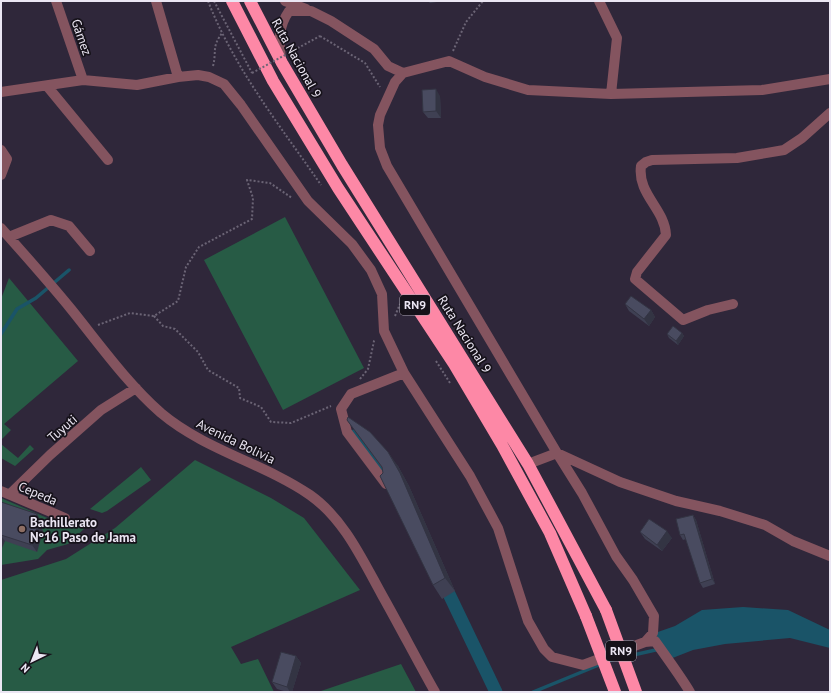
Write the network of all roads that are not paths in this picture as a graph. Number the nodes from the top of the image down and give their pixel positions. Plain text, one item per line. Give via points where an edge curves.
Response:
1 (56, 1) edge
2 (156, 1) edge
3 (232, 1) edge
4 (250, 1) edge
5 (285, 1) edge
6 (599, 1) edge
7 (311, 11) junction
8 (282, 63) junction
9 (403, 73) junction
10 (178, 77) junction
11 (830, 79) edge
12 (83, 80) junction
13 (47, 86) junction
14 (1, 92) edge
15 (611, 94) junction
16 (830, 113) edge
17 (1, 150) edge
18 (108, 160) dead end
19 (1, 175) edge
20 (1, 228) edge
21 (9, 236) junction
22 (90, 251) dead end
23 (733, 304) dead end
24 (404, 373) junction
25 (136, 388) junction
26 (557, 453) junction
27 (528, 464) junction
28 (386, 484) edge
29 (5, 493) edge
30 (65, 518) dead end
31 (830, 556) edge
32 (645, 642) junction
33 (435, 692) edge
34 (615, 692) edge
35 (636, 692) edge
36 (690, 692) edge

1 - 12 street, Gámez
2 - 10 street
3 - 34 highway, Ruta Nacional 9 / RN9, bridge via 272,81 454,364 502,445 550,533
4 - 8 highway, Ruta Nacional 9 / RN9
5 - 7 street
6 - 15 street via 617,38
7 - 8 street via 289,11 282,21 279,39
7 - 9 street via 353,33 374,49 388,66
8 - 27 highway, Ruta Nacional 9 / RN9
9 - 15 street via 449,61 485,77 528,90
9 - 26 street via 387,98 378,125 380,148 387,166
10 - 12 street via 137,85
10 - 24 street via 198,75 224,84 308,201 352,244 371,270 382,294 384,331
11 - 15 street via 762,90
12 - 13 street
13 - 14 street
13 - 18 street
16 - 23 street via 784,150 737,158 652,160 640,166 642,184 666,226 666,235 637,272 635,279 683,320
17 - 19 street via 7,159
20 - 21 street, Avenida Bolivia
21 - 22 street via 50,220 69,226
21 - 25 street, Avenida Bolivia
24 - 28 street via 351,394 340,409 347,432
24 - 32 street via 470,476 498,528 528,621 544,649 552,657 583,665
25 - 29 street, Tuyuti via 101,410
25 - 33 street, Avenida Bolivia via 161,413 200,440 269,471 324,506 342,526 355,547
26 - 27 street
26 - 31 street via 620,482 676,501 765,525 793,541
26 - 32 street via 654,616 653,633
27 - 35 highway, Ruta Nacional 9 / RN9, bridge via 606,610
29 - 30 street, Cepeda
32 - 36 street via 655,641

